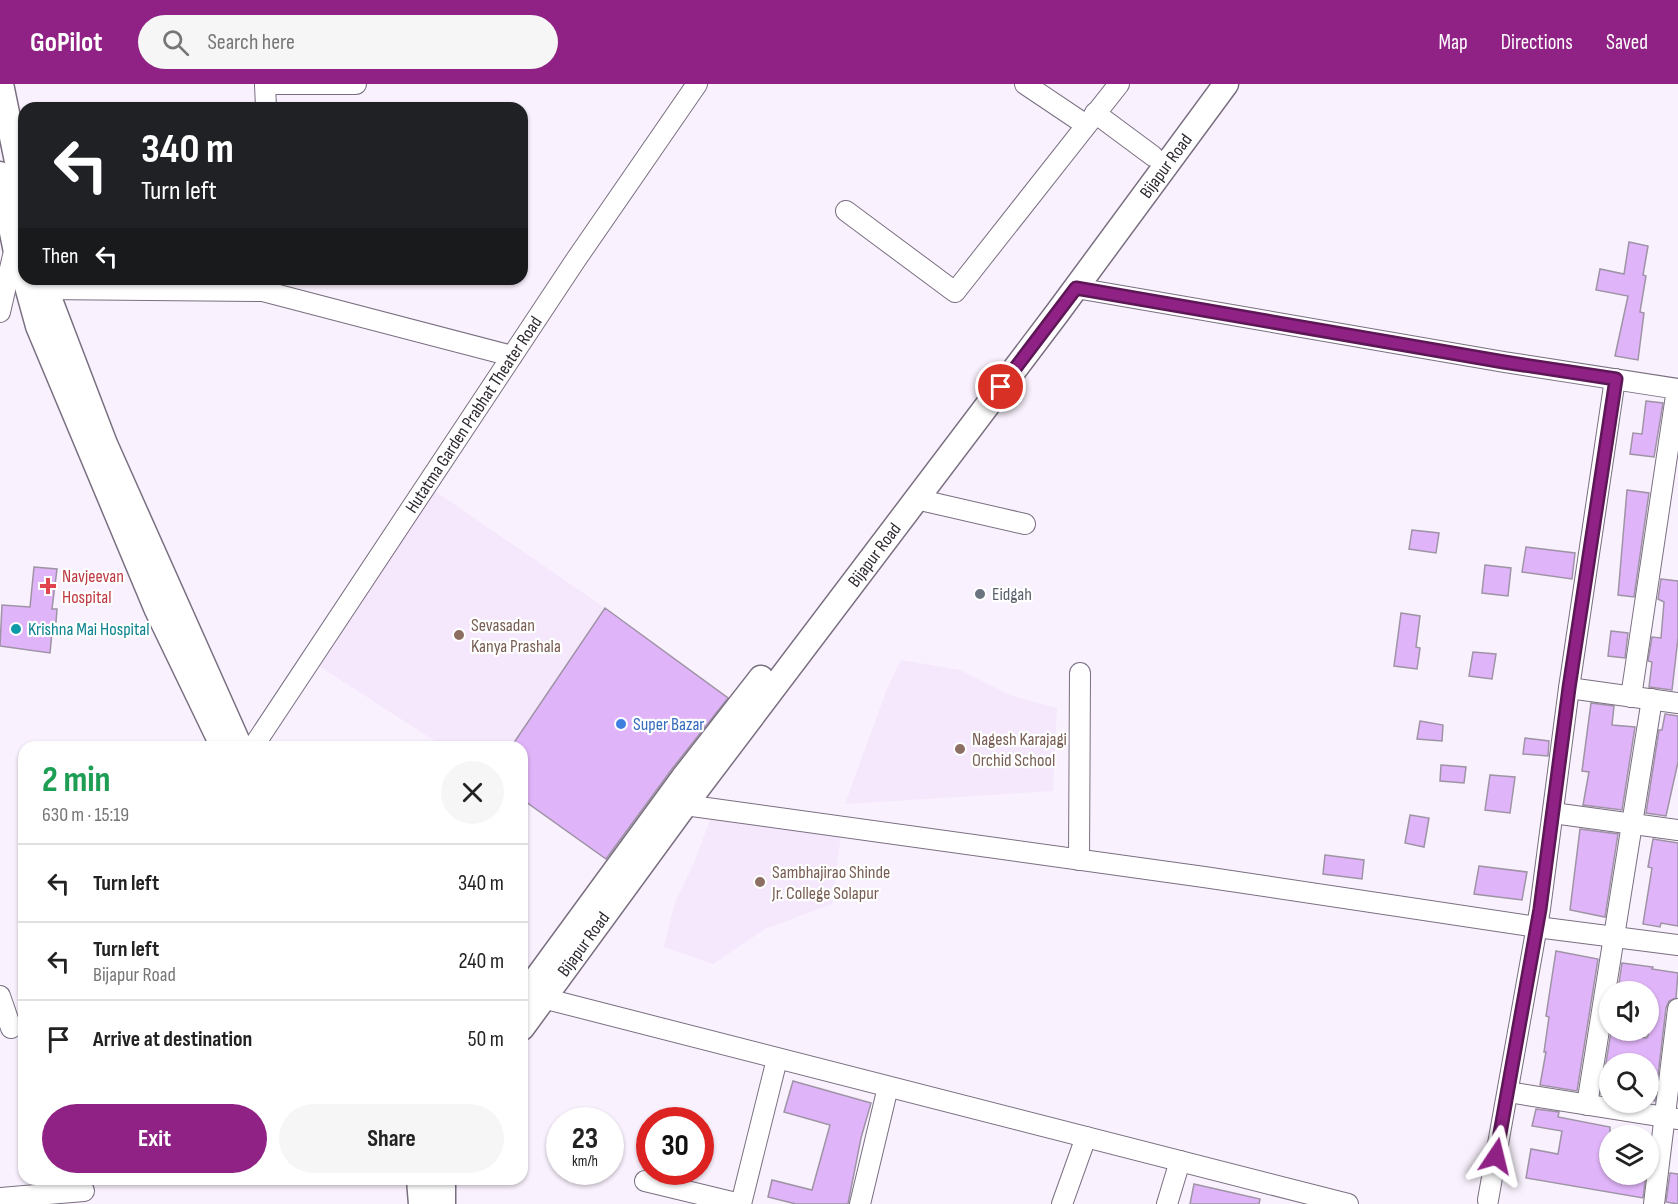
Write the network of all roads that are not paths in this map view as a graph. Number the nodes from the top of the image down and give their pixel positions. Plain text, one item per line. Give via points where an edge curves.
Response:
1 (1, 84) edge
2 (265, 84) edge
3 (356, 84) edge
4 (698, 84) edge
5 (1025, 84) edge
6 (1119, 84) edge
7 (1206, 84) edge
8 (1226, 84) edge
9 (266, 102) edge
10 (1090, 119) junction
11 (1154, 156) junction
12 (18, 166) edge
13 (0, 174) edge
14 (846, 211) dead end
15 (18, 260) edge
16 (21, 285) edge
17 (24, 285) edge
18 (24, 285) edge
19 (263, 285) edge
20 (1076, 288) junction
21 (0, 312) edge
22 (512, 356) junction
23 (1616, 379) junction
24 (1678, 389) edge
25 (916, 499) junction
26 (1025, 524) dead end
27 (1080, 673) dead end
28 (1569, 688) junction
29 (1631, 697) junction
30 (1652, 699) junction
31 (1678, 703) edge
32 (220, 741) edge
33 (237, 741) edge
34 (257, 741) edge
35 (678, 800) junction
36 (1553, 813) junction
37 (1632, 824) junction
38 (1678, 830) edge
39 (1079, 860) junction
40 (1537, 927) junction
41 (1614, 937) junction
42 (1678, 945) edge
43 (0, 996) edge
44 (530, 997) edge
45 (1678, 1009) edge
46 (12, 1028) edge
47 (777, 1059) junction
48 (888, 1087) junction
49 (1508, 1092) junction
50 (1587, 1105) junction
51 (1671, 1118) edge
52 (1086, 1137) junction
53 (1180, 1161) junction
54 (419, 1185) edge
55 (443, 1185) edge
56 (662, 1185) edge
57 (84, 1192) edge
58 (0, 1198) edge
59 (1488, 1200) dead end
60 (421, 1204) edge
61 (443, 1204) edge
62 (740, 1204) edge
63 (860, 1204) edge
64 (1062, 1204) edge
65 (1167, 1204) edge
66 (1348, 1204) edge
67 (1654, 1204) edge

1 - 12 main road
2 - 3 street
2 - 9 street
4 - 22 street, Hutatma Garden Prabhat Theater Road
5 - 10 street
6 - 10 street
7 - 11 main road
8 - 20 main road, Bijapur Road
10 - 11 street
10 - 14 street via 955,292
11 - 35 main road
13 - 15 main road
16 - 21 street
17 - 32 main road via 152,599
18 - 33 main road via 105,444
19 - 22 street
20 - 23 street
20 - 25 main road, Bijapur Road
22 - 34 street, Hutatma Garden Prabhat Theater Road
23 - 24 street
23 - 28 street
24 - 29 street
25 - 26 street
25 - 35 main road, Bijapur Road
27 - 39 street
28 - 29 street
28 - 36 street
29 - 30 street
30 - 31 street
30 - 37 street
35 - 39 street
35 - 44 main road, Bijapur Road
36 - 37 street
36 - 40 street
37 - 38 street
37 - 41 street
39 - 40 street
40 - 41 street
40 - 49 street
41 - 42 street
41 - 50 street
43 - 46 street
44 - 47 street
45 - 51 street
47 - 48 street
47 - 62 street
48 - 52 street
48 - 63 street
49 - 50 street
49 - 59 street
50 - 51 street
51 - 67 street
52 - 53 street
52 - 64 street
53 - 65 street
53 - 66 street
54 - 60 main road
55 - 61 main road
56 - 62 street
57 - 58 street

